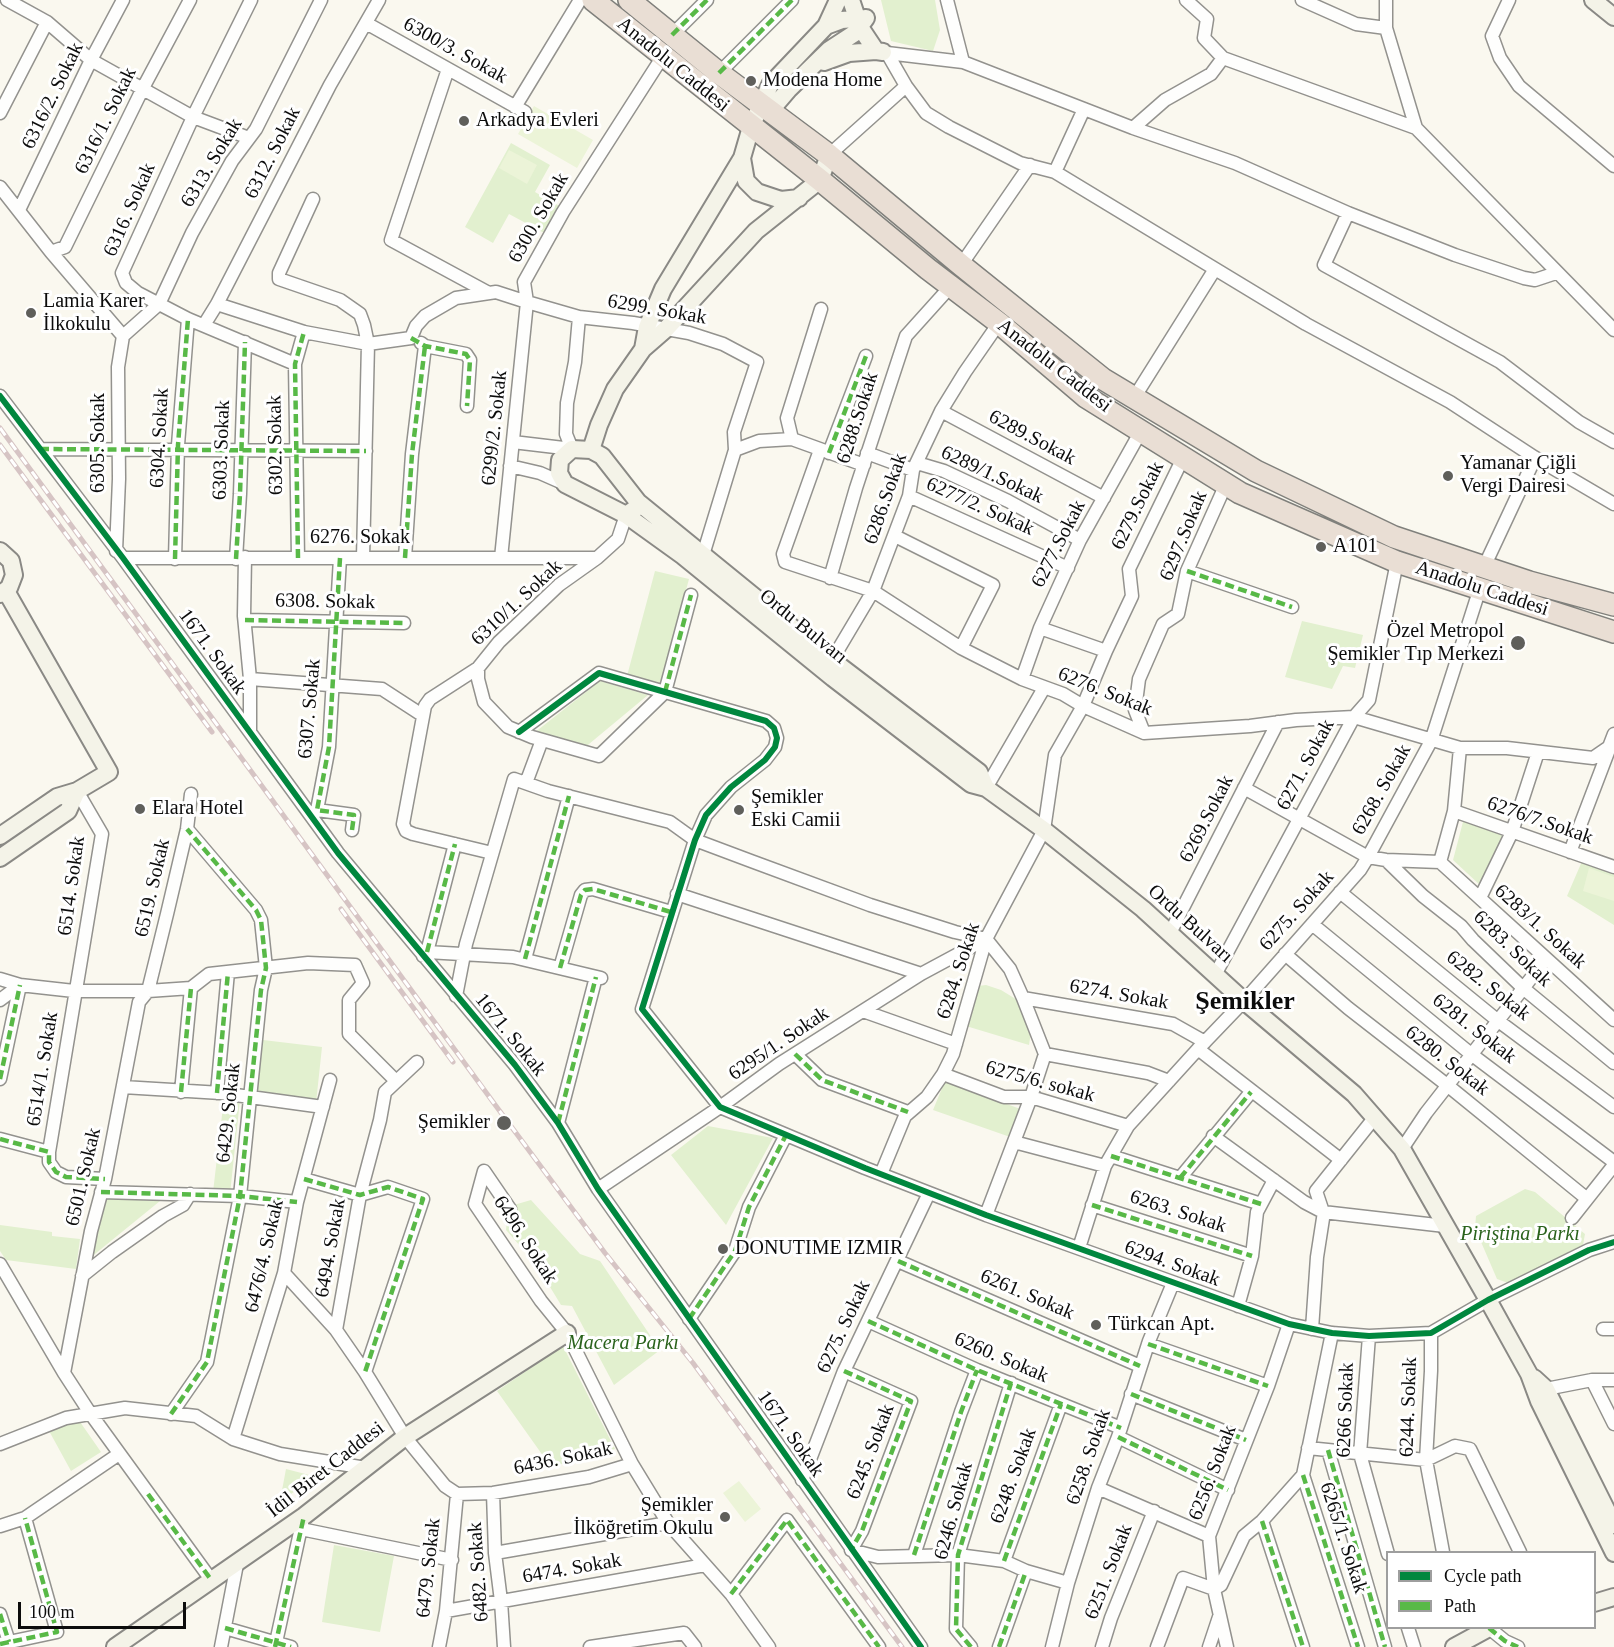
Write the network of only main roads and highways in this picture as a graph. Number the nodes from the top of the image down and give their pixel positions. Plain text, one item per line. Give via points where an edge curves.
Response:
1 (593, 0) edge
2 (628, 0) edge
3 (837, 0) edge
4 (851, 0) edge
5 (860, 0) edge
6 (861, 21) junction
7 (825, 26) junction
8 (810, 68) junction
9 (766, 106) junction
10 (751, 127) junction
11 (830, 155) junction
12 (742, 158) junction
13 (820, 180) junction
14 (799, 198) junction
15 (643, 349) junction
16 (591, 450) junction
17 (638, 502) junction
18 (626, 515) junction
19 (0, 551) edge
20 (1482, 578) junction
21 (3, 592) edge
22 (1614, 605) edge
23 (1614, 632) edge
24 (986, 788) junction
25 (77, 791) junction
26 (0, 836) edge
27 (0, 858) edge
28 (567, 1332) road end
29 (1529, 1374) junction
30 (1614, 1525) edge
31 (1614, 1553) edge
32 (1614, 1597) edge
33 (1596, 1602) edge
34 (1485, 1629) edge
35 (1468, 1633) edge
36 (115, 1647) edge
37 (1454, 1647) edge

1 - 10 highway, Anadolu Caddesi
2 - 9 highway, Anadolu Caddesi
3 - 7 main road
4 - 6 main road
5 - 6 main road
6 - 7 main road via 842,20
6 - 8 main road via 849,38
6 - 8 main road via 882,52 849,53
7 - 9 main road via 770,85
8 - 9 main road
9 - 10 main road
9 - 11 highway, Anadolu Caddesi
10 - 12 main road
10 - 13 highway, Anadolu Caddesi
11 - 13 main road
11 - 20 highway, Anadolu Caddesi via 1103,379 1256,471
12 - 14 main road via 746,181 757,192 781,200
12 - 15 main road via 663,289 647,327
13 - 14 main road
13 - 20 highway, Anadolu Caddesi via 1086,397 1240,493 1397,562
14 - 15 main road via 756,231
15 - 16 main road via 615,389
16 - 17 main road, Ordu Bulvarı via 602,456
16 - 18 main road, Ordu Bulvarı via 572,449 565,454 559,465 561,478
17 - 18 main road via 636,509
17 - 24 main road, Ordu Bulvarı via 832,660 979,772
18 - 24 main road, Ordu Bulvarı via 971,784
19 - 21 main road via 14,568 12,582
20 - 22 highway, Anadolu Caddesi via 1528,582
20 - 23 highway, Anadolu Caddesi
21 - 25 main road via 109,772
24 - 29 main road, Ordu Bulvarı via 1143,909 1244,1002 1354,1094 1402,1149
25 - 26 main road via 57,797
25 - 27 main road via 68,811
28 - 36 main road, İdil Biret Caddesi via 405,1437 302,1522
29 - 30 main road, Ordu Bulvarı via 1546,1389
29 - 31 main road, Ordu Bulvarı
32 - 33 main road
34 - 35 main road
35 - 37 main road

